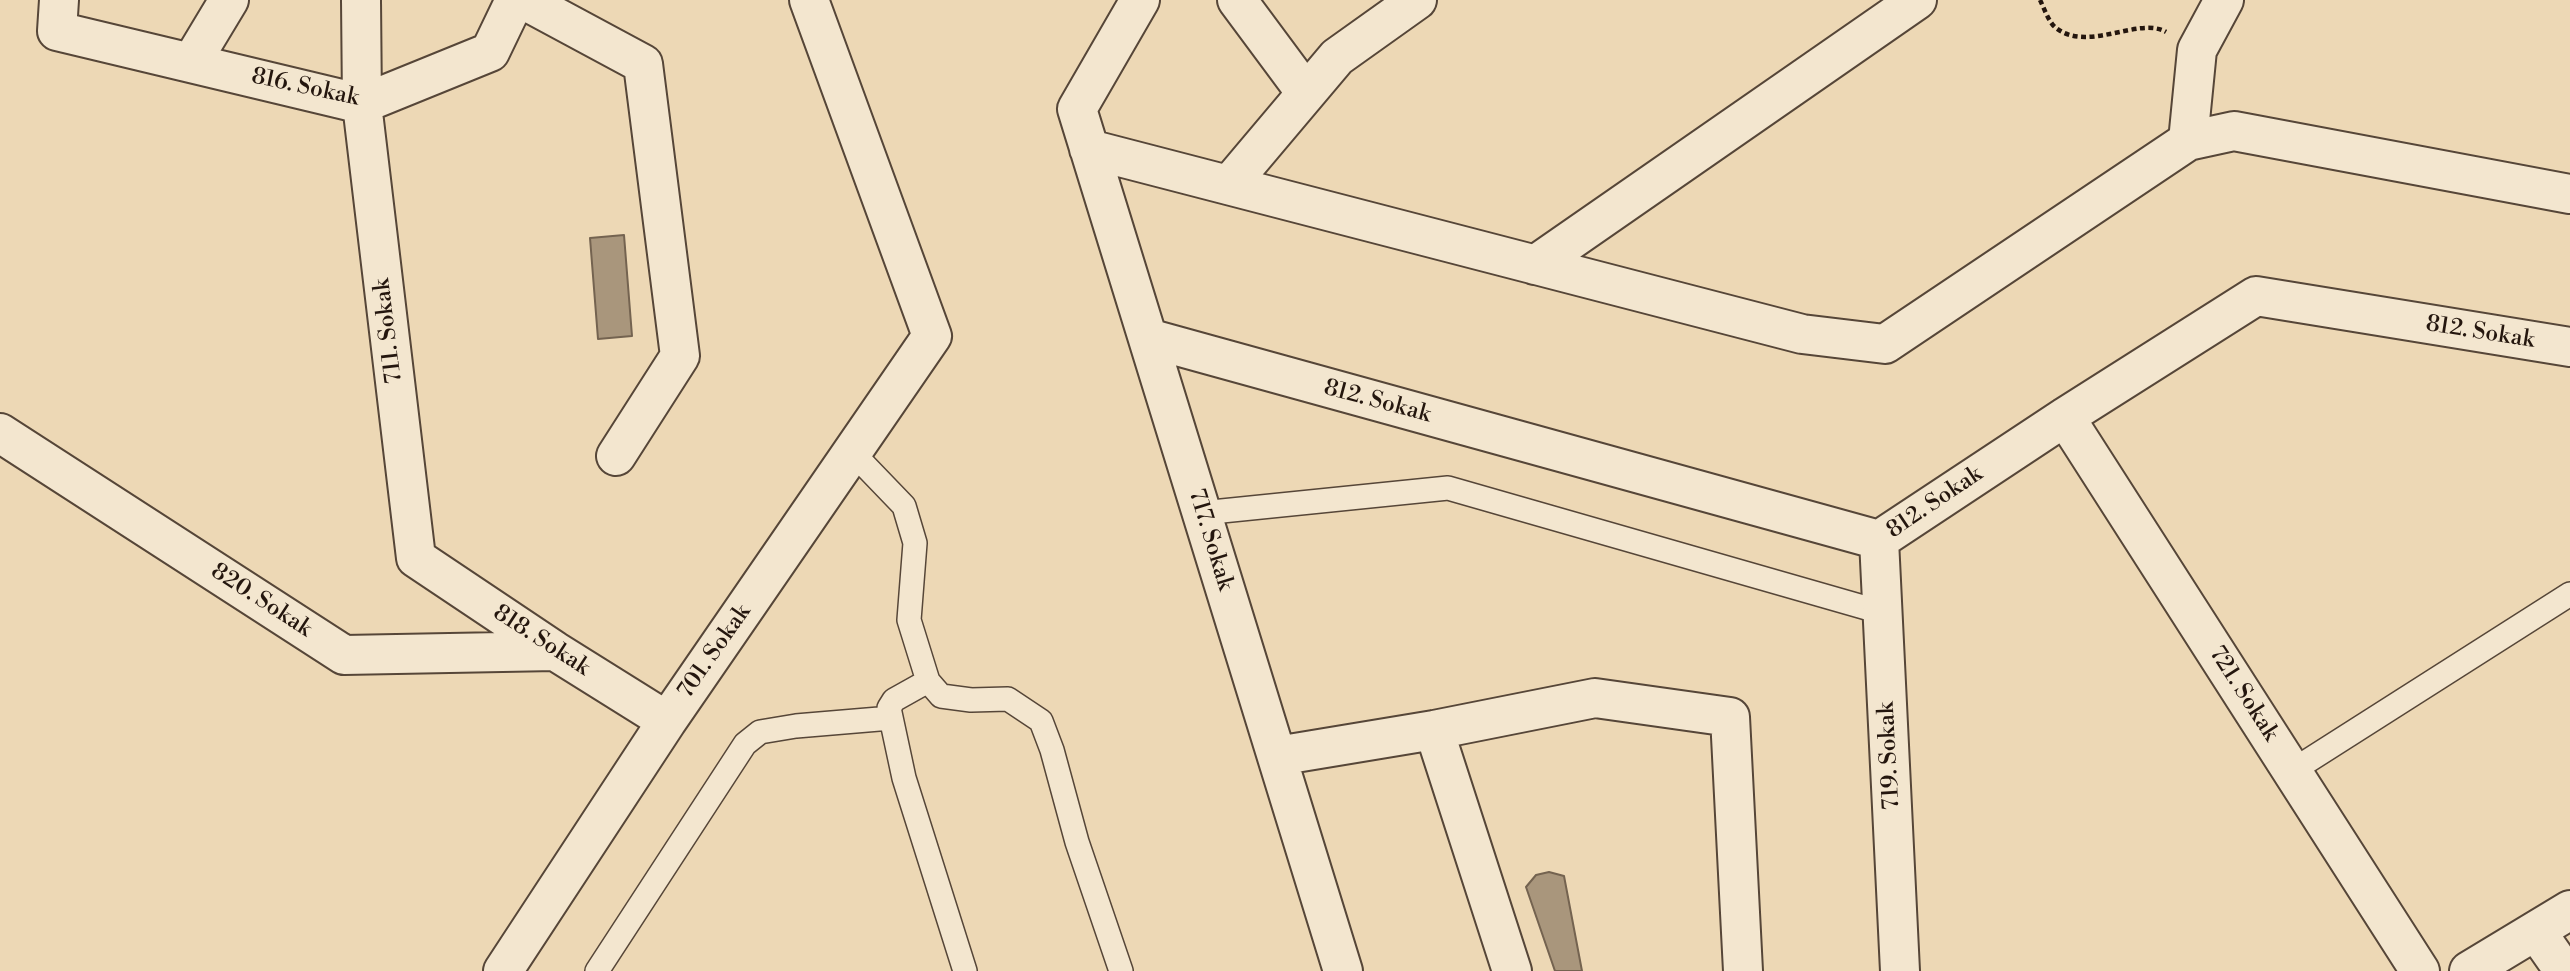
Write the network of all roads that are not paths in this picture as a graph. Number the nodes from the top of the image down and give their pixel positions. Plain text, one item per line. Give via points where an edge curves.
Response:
1 (229, 0) edge
2 (361, 0) edge
3 (515, 0) edge
4 (524, 0) edge
5 (809, 0) edge
6 (1140, 0) edge
7 (1237, 0) edge
8 (1417, 0) edge
9 (1917, 0) edge
10 (2224, 0) edge
11 (58, 15) edge
12 (191, 63) junction
13 (1306, 93) junction
14 (362, 104) junction
15 (2188, 141) junction
16 (1089, 149) junction
17 (1229, 185) junction
18 (2570, 194) edge
19 (1535, 265) junction
20 (1148, 338) junction
21 (2570, 347) edge
22 (2064, 418) junction
23 (0, 433) edge
24 (852, 452) junction
25 (616, 456) dead end
26 (1202, 513) junction
27 (1880, 540) junction
28 (416, 558) joint
29 (2570, 594) edge
30 (1884, 613) junction
31 (555, 651) junction
32 (928, 681) junction
33 (891, 718) junction
34 (667, 721) junction
35 (1434, 730) junction
36 (1277, 756) junction
37 (2292, 771) junction
38 (2570, 910) edge
39 (2536, 931) junction
40 (503, 971) edge
41 (597, 971) edge
42 (965, 971) edge
43 (1121, 971) edge
44 (1343, 971) edge
45 (1512, 971) edge
46 (1743, 971) edge
47 (1900, 971) edge
48 (2420, 971) edge
49 (2469, 971) edge
50 (2564, 971) edge

1 - 12 street
2 - 14 street, 711. Sokak
3 - 14 street, 816. Sokak via 489,52
4 - 25 street via 643,64 680,356
5 - 24 street, 701. Sokak via 932,336
6 - 16 street, 717. Sokak via 1077,109
7 - 13 street
8 - 13 street via 1336,57
9 - 19 street
10 - 15 street via 2197,50
11 - 12 street, 816. Sokak
12 - 14 street, 816. Sokak
13 - 17 street
14 - 28 street, 711. Sokak
15 - 18 street via 2234,131
15 - 19 street via 1885,344 1802,334
16 - 17 street
16 - 20 street, 717. Sokak
17 - 19 street
20 - 26 street, 717. Sokak
20 - 27 street, 812. Sokak
21 - 22 street, 812. Sokak via 2256,296
22 - 27 street, 812. Sokak
22 - 37 street, 721. Sokak
23 - 31 street, 820. Sokak via 344,655
24 - 32 lane via 904,506 915,543 909,620
24 - 34 street, 701. Sokak
26 - 30 lane via 1448,488
26 - 36 street, 717. Sokak
27 - 30 street, 719. Sokak
28 - 31 street, 818. Sokak
29 - 37 lane
30 - 47 street, 719. Sokak
31 - 34 street, 818. Sokak
32 - 33 lane via 894,700 889,708
32 - 43 lane via 941,696 971,701 1009,699 1041,720
33 - 41 lane via 760,732 745,744
33 - 42 lane via 904,778
34 - 40 street, 701. Sokak
35 - 36 street
35 - 45 street
35 - 46 street via 1595,698 1730,717
36 - 44 street, 717. Sokak
37 - 48 street, 721. Sokak
38 - 39 street
39 - 49 street
39 - 50 street

